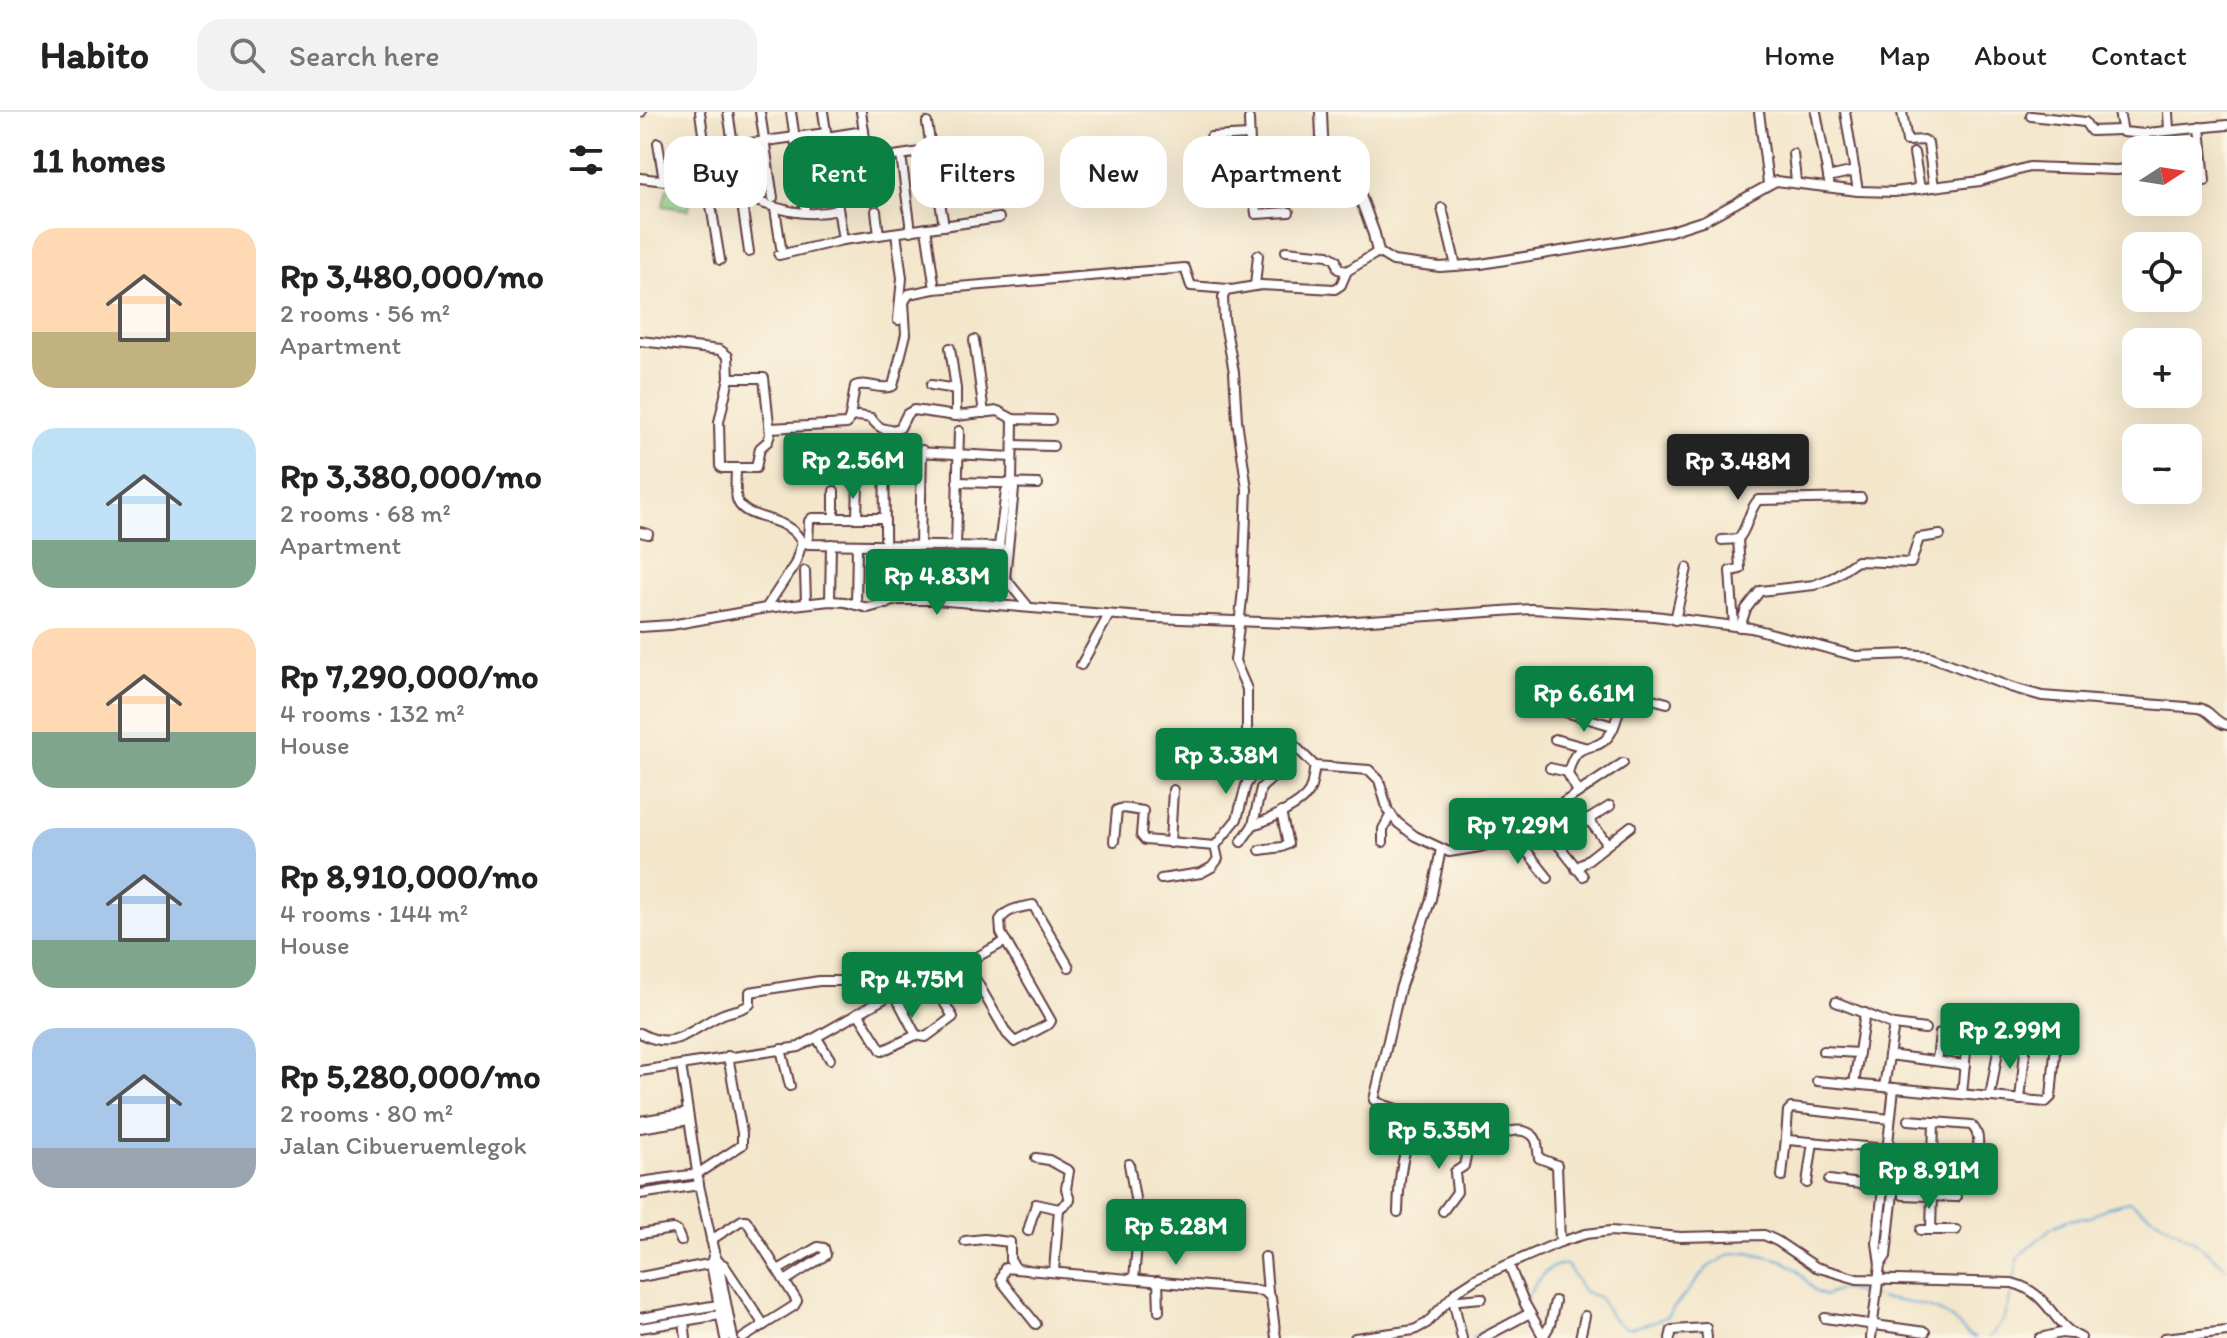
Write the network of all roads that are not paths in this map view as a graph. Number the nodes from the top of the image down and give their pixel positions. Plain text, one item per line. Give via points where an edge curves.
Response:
1 (700, 112) edge
2 (728, 112) edge
3 (760, 112) edge
4 (791, 112) edge
5 (823, 112) edge
6 (861, 112) edge
7 (1321, 112) edge
8 (1759, 112) edge
9 (1816, 112) edge
10 (1845, 112) edge
11 (1902, 112) edge
12 (2119, 112) edge
13 (2168, 112) edge
14 (2031, 116) dead end
15 (1249, 119) dead end
16 (927, 123) dead end
17 (2227, 125) edge
18 (2200, 127) junction
19 (2121, 130) junction
20 (2169, 130) junction
21 (864, 131) junction
22 (2145, 134) joint
23 (826, 135) junction
24 (1249, 135) joint
25 (703, 136) edge
26 (732, 136) edge
27 (763, 136) edge
28 (794, 136) edge
29 (810, 136) edge
30 (865, 136) edge
31 (930, 136) edge
32 (1230, 136) edge
33 (1322, 136) edge
34 (658, 143) dead end
35 (911, 153) edge
36 (1914, 153) dead end
37 (1793, 154) dead end
38 (901, 155) junction
39 (895, 156) edge
40 (767, 160) edge
41 (2122, 169) edge
42 (1855, 171) junction
43 (1828, 177) junction
44 (640, 178) edge
45 (664, 181) joint
46 (1796, 181) junction
47 (2205, 181) dead end
48 (1768, 183) junction
49 (1830, 187) junction
50 (1934, 187) junction
51 (1920, 189) junction
52 (1858, 191) junction
53 (773, 198) dead end
54 (767, 206) edge
55 (713, 208) edge
56 (743, 208) edge
57 (875, 208) edge
58 (942, 208) edge
59 (1255, 208) edge
60 (1365, 208) edge
61 (1442, 208) dead end
62 (775, 209) junction
63 (838, 210) junction
64 (1289, 212) dead end
65 (1256, 214) junction
66 (1244, 216) dead end
67 (999, 218) dead end
68 (944, 226) junction
69 (926, 228) junction
70 (911, 231) junction
71 (896, 233) junction
72 (879, 235) junction
73 (843, 240) junction
74 (1286, 251) dead end
75 (749, 252) dead end
76 (1378, 252) junction
77 (1258, 255) dead end
78 (720, 260) dead end
79 (1456, 266) junction
80 (1347, 271) junction
81 (934, 283) dead end
82 (1255, 286) junction
83 (1230, 289) junction
84 (898, 320) dead end
85 (974, 340) dead end
86 (640, 341) edge
87 (950, 348) dead end
88 (729, 378) junction
89 (931, 385) dead end
90 (956, 389) junction
91 (984, 413) junction
92 (956, 416) junction
93 (1008, 416) junction
94 (850, 417) junction
95 (1051, 420) dead end
96 (770, 428) junction
97 (959, 431) dead end
98 (1013, 445) junction
99 (1053, 446) dead end
100 (884, 450) junction
101 (922, 450) junction
102 (958, 452) junction
103 (1012, 457) junction
104 (736, 469) junction
105 (957, 482) junction
106 (1012, 483) junction
107 (1038, 484) dead end
108 (834, 491) dead end
109 (1861, 498) dead end
110 (834, 517) junction
111 (857, 517) junction
112 (884, 518) junction
113 (1940, 535) dead end
114 (1738, 539) junction
115 (1722, 540) dead end
116 (831, 544) junction
117 (857, 545) junction
118 (884, 545) junction
119 (920, 546) junction
120 (956, 547) junction
121 (1000, 547) junction
122 (1687, 568) dead end
123 (805, 571) dead end
124 (1000, 577) junction
125 (972, 599) junction
126 (830, 601) junction
127 (806, 603) junction
128 (886, 604) junction
129 (856, 605) junction
130 (1027, 605) dead end
131 (766, 608) junction
132 (1109, 615) junction
133 (1675, 620) junction
134 (1240, 621) junction
135 (640, 627) edge
136 (1737, 627) junction
137 (1081, 665) dead end
138 (1576, 686) dead end
139 (1622, 697) junction
140 (1667, 703) dead end
141 (1565, 712) dead end
142 (2227, 725) edge
143 (1613, 726) junction
144 (1555, 739) dead end
145 (1584, 747) junction
146 (1260, 763) junction
147 (1623, 763) dead end
148 (1315, 766) junction
149 (1550, 768) dead end
150 (1279, 772) dead end
151 (1568, 772) junction
152 (1173, 790) dead end
153 (1578, 792) junction
154 (1610, 806) dead end
155 (1281, 812) junction
156 (1391, 814) junction
157 (1538, 819) junction
158 (1588, 819) junction
159 (1253, 825) junction
160 (1631, 826) dead end
161 (1514, 835) junction
162 (1114, 841) dead end
163 (1554, 841) junction
164 (1241, 842) dead end
165 (1383, 842) dead end
166 (1170, 843) junction
167 (1607, 843) junction
168 (1215, 846) junction
169 (1441, 849) junction
170 (1260, 850) dead end
171 (1548, 878) dead end
172 (1161, 879) dead end
173 (1006, 941) junction
174 (966, 963) junction
175 (1069, 967) dead end
176 (928, 976) junction
177 (851, 981) dead end
178 (894, 993) junction
179 (1836, 1002) dead end
180 (858, 1013) junction
181 (1865, 1013) junction
182 (1894, 1025) junction
183 (1925, 1029) dead end
184 (640, 1033) edge
185 (1940, 1033) dead end
186 (916, 1035) junction
187 (817, 1038) junction
188 (1967, 1041) dead end
189 (781, 1049) junction
190 (1823, 1051) dead end
191 (1859, 1053) junction
192 (2055, 1053) dead end
193 (1889, 1055) junction
194 (728, 1056) junction
195 (830, 1059) dead end
196 (1937, 1061) junction
197 (681, 1065) junction
198 (1965, 1065) junction
199 (640, 1071) edge
200 (1817, 1081) dead end
201 (1854, 1084) junction
202 (790, 1086) dead end
203 (1889, 1088) junction
204 (1962, 1094) junction
205 (1990, 1097) junction
206 (2020, 1100) junction
207 (1456, 1115) dead end
208 (689, 1116) junction
209 (1418, 1117) junction
210 (1890, 1119) junction
211 (1909, 1120) dead end
212 (640, 1121) edge
213 (1934, 1122) junction
214 (640, 1128) edge
215 (1448, 1131) junction
216 (1786, 1138) junction
217 (1469, 1141) junction
218 (1813, 1142) junction
219 (1886, 1153) junction
220 (1897, 1157) junction
221 (1036, 1158) dead end
222 (1932, 1159) junction
223 (1129, 1164) dead end
224 (697, 1174) junction
225 (1782, 1176) dead end
226 (1829, 1180) dead end
227 (640, 1182) edge
228 (1807, 1183) dead end
229 (699, 1185) junction
230 (1884, 1187) junction
231 (640, 1194) edge
232 (1903, 1195) dead end
233 (1931, 1195) junction
234 (1956, 1197) dead end
235 (1059, 1209) junction
236 (1443, 1211) dead end
237 (1398, 1212) dead end
238 (1885, 1225) junction
239 (1956, 1230) dead end
240 (1028, 1231) dead end
241 (640, 1234) edge
242 (711, 1240) junction
243 (681, 1241) dead end
244 (965, 1241) dead end
245 (1560, 1242) junction
246 (1265, 1257) dead end
247 (715, 1263) junction
248 (1509, 1265) junction
249 (1016, 1268) junction
250 (778, 1270) junction
251 (1054, 1271) junction
252 (640, 1277) edge
253 (1134, 1279) junction
254 (1879, 1279) junction
255 (785, 1281) junction
256 (1158, 1281) junction
257 (1268, 1292) junction
258 (1482, 1298) dead end
259 (1450, 1300) junction
260 (1555, 1301) dead end
261 (719, 1310) junction
262 (1159, 1311) dead end
263 (1530, 1313) junction
264 (1585, 1316) dead end
265 (640, 1318) edge
266 (1825, 1318) dead end
267 (684, 1321) junction
268 (1036, 1324) dead end
269 (1873, 1324) junction
270 (764, 1325) junction
271 (643, 1327) edge
272 (1504, 1327) junction
273 (2227, 1331) edge
274 (1925, 1332) dead end
275 (2071, 1334) junction
276 (647, 1338) edge
277 (686, 1338) edge
278 (725, 1338) edge
279 (733, 1338) edge
280 (743, 1338) edge
281 (1276, 1338) edge
282 (1355, 1338) edge
283 (1462, 1338) edge
284 (1483, 1338) edge
285 (1509, 1338) edge
286 (1544, 1338) edge
287 (1580, 1338) edge
288 (1670, 1338) edge
289 (1707, 1338) edge
290 (1871, 1338) edge
291 (2040, 1338) edge
292 (2081, 1338) edge
293 (2164, 1338) edge

1 - 25 street
2 - 26 street
3 - 27 street
4 - 28 street
5 - 23 street
6 - 21 street
7 - 33 street
8 - 48 street
9 - 43 street
10 - 42 street
11 - 50 street via 1907,141 1927,141
12 - 19 street
13 - 20 street
14 - 19 street via 2085,122 2089,131
15 - 24 street
16 - 31 street
17 - 18 street
18 - 20 street
18 - 47 street
19 - 22 street
20 - 22 street
21 - 23 street
21 - 30 street
23 - 29 street
23 - 63 street
24 - 32 street
34 - 45 street
35 - 38 street
36 - 51 street
37 - 46 street
38 - 39 street
38 - 70 street
40 - 53 street
41 - 50 street via 2038,166
42 - 43 street
42 - 52 street
43 - 49 street
44 - 45 street
46 - 48 street
46 - 49 street
48 - 79 street via 1721,212 1681,228
49 - 52 street
50 - 51 street
51 - 52 street
54 - 62 street
55 - 78 street
56 - 75 street
57 - 72 street
58 - 68 street
59 - 65 street
60 - 76 street
61 - 79 street
62 - 63 street via 804,214
62 - 73 street via 780,251
63 - 73 street
64 - 65 street
65 - 66 street
67 - 68 street
68 - 69 street
69 - 70 street
69 - 81 street
70 - 71 street
71 - 72 street
71 - 84 street via 902,278
72 - 73 street
74 - 80 street via 1328,255 1338,269
76 - 79 street via 1402,264
76 - 80 street
77 - 82 street
80 - 82 street via 1335,289
82 - 83 street
83 - 94 street via 1192,287 1185,268 909,294 893,386 855,386
83 - 134 street via 1223,307 1247,489
85 - 91 street
86 - 88 street via 723,350
87 - 90 street
88 - 96 street via 764,378
88 - 104 street via 719,422 719,465
89 - 90 street
90 - 92 street
91 - 92 street
91 - 93 street
92 - 94 street via 911,410 900,428 888,431 871,418
93 - 95 street
93 - 98 street
94 - 96 street via 845,424
96 - 104 street via 758,467
97 - 102 street
98 - 99 street
98 - 103 street
100 - 101 street
100 - 111 street via 857,451
100 - 112 street
101 - 102 street
101 - 119 street
102 - 103 street
102 - 105 street
103 - 106 street
104 - 131 street via 741,506 779,521 802,543 795,564
105 - 106 street
105 - 120 street
106 - 107 street
106 - 121 street via 1006,491
106 - 124 street
108 - 110 street
109 - 114 street via 1762,498
110 - 111 street
110 - 116 street via 812,518 808,525 808,544
111 - 112 street
112 - 118 street
113 - 136 street via 1919,538 1911,563 1857,561 1814,585 1760,591
114 - 115 street
114 - 136 street via 1741,568 1730,571
116 - 117 street
116 - 126 street
117 - 118 street
117 - 129 street
118 - 119 street
118 - 128 street
119 - 120 street
120 - 121 street
121 - 124 street
122 - 133 street
123 - 127 street
124 - 125 street
124 - 130 street
125 - 128 street via 910,589
125 - 132 street
126 - 127 street
126 - 129 street
127 - 131 street
128 - 129 street
131 - 135 street
132 - 134 street
132 - 137 street
133 - 134 street via 1547,608 1333,624
133 - 136 street
134 - 146 street via 1235,661 1247,689 1246,749
136 - 142 street via 1856,656 1929,656 2042,696 2205,709
138 - 139 street
139 - 140 street via 1626,692
139 - 143 street
141 - 143 street
143 - 145 street via 1603,741
144 - 145 street
145 - 151 street
146 - 148 street via 1294,746
146 - 168 street via 1246,785 1237,819
147 - 153 street
148 - 155 street via 1310,790
148 - 156 street via 1373,772
149 - 151 street
150 - 159 street via 1261,788
151 - 153 street
152 - 166 street
153 - 157 street
154 - 158 street
155 - 159 street
155 - 170 street via 1288,844
156 - 165 street
156 - 169 street via 1415,836
157 - 161 street via 1524,823
157 - 163 street
158 - 163 street
158 - 167 street
159 - 164 street
160 - 167 street
161 - 169 street via 1456,853
161 - 171 street
162 - 166 street via 1117,810 1123,808 1143,811 1145,840
163 - 167 street via 1580,872
166 - 168 street
168 - 172 street via 1218,859 1208,870
169 - 209 street via 1374,1098
173 - 174 street
173 - 174 street via 1051,1021 1019,1041 1007,1034
173 - 175 street via 999,927 1003,915 1033,905
174 - 176 street
176 - 178 street
176 - 186 street via 953,1017 926,1037
177 - 184 street via 750,992 746,1007 717,1016 679,1038 660,1041
178 - 180 street
178 - 186 street
179 - 181 street
180 - 186 street via 882,1051
180 - 187 street
181 - 182 street
181 - 191 street
182 - 183 street
182 - 193 street
185 - 196 street
187 - 189 street
187 - 195 street
188 - 198 street
189 - 194 street
189 - 202 street
190 - 191 street
191 - 201 street
192 - 206 street via 2050,1101
193 - 196 street
193 - 203 street
194 - 197 street
194 - 224 street via 743,1142
196 - 198 street
197 - 199 street
197 - 208 street
198 - 204 street
200 - 201 street
201 - 203 street
203 - 204 street
203 - 210 street
204 - 205 street
205 - 206 street
205 - 206 street via 2000,1039 2026,1042
207 - 215 street
208 - 212 street
208 - 214 street
208 - 224 street
209 - 215 street
209 - 237 street via 1399,1173
210 - 216 street via 1791,1108
210 - 219 street
211 - 213 street
213 - 222 street
213 - 222 street via 1971,1125 1978,1137 1972,1164
215 - 217 street
216 - 218 street
216 - 225 street
217 - 236 street via 1464,1166 1455,1172 1457,1192
217 - 245 street via 1515,1130 1536,1138 1539,1158 1557,1165
218 - 219 street
218 - 228 street
219 - 220 street
219 - 230 street
220 - 222 street
220 - 238 street
221 - 235 street via 1069,1170 1070,1200
222 - 233 street
223 - 253 street via 1138,1215
224 - 227 street
224 - 229 street
226 - 230 street
229 - 231 street
229 - 242 street
230 - 238 street
232 - 233 street
233 - 234 street
233 - 239 street via 1926,1230
235 - 240 street via 1036,1204
235 - 251 street
238 - 254 street via 1886,1256
241 - 243 street via 673,1229
242 - 247 street
242 - 250 street via 746,1220
244 - 249 street via 1010,1242 1010,1260
245 - 248 street
245 - 254 street via 1611,1231 1681,1237 1756,1234 1835,1274
246 - 257 street
247 - 252 street
247 - 261 street
247 - 270 street via 724,1265
247 - 279 street
248 - 259 street via 1466,1284
248 - 263 street
249 - 251 street
249 - 268 street via 1005,1268 1001,1278
250 - 255 street
250 - 255 street via 824,1248 826,1255
251 - 253 street
253 - 256 street
254 - 269 street
254 - 275 street via 2024,1287 2040,1297
255 - 270 street via 796,1304
256 - 257 street
256 - 262 street
257 - 281 street
258 - 259 street
259 - 282 street via 1414,1330
259 - 283 street
260 - 286 street
261 - 265 street
261 - 267 street
261 - 278 street
263 - 272 street
263 - 286 street
264 - 287 street
266 - 269 street
267 - 271 street
267 - 277 street
269 - 274 street
269 - 290 street
270 - 280 street
271 - 276 street
272 - 284 street
272 - 285 street
273 - 293 street
275 - 291 street
275 - 292 street
288 - 289 street via 1672,1330 1706,1328

